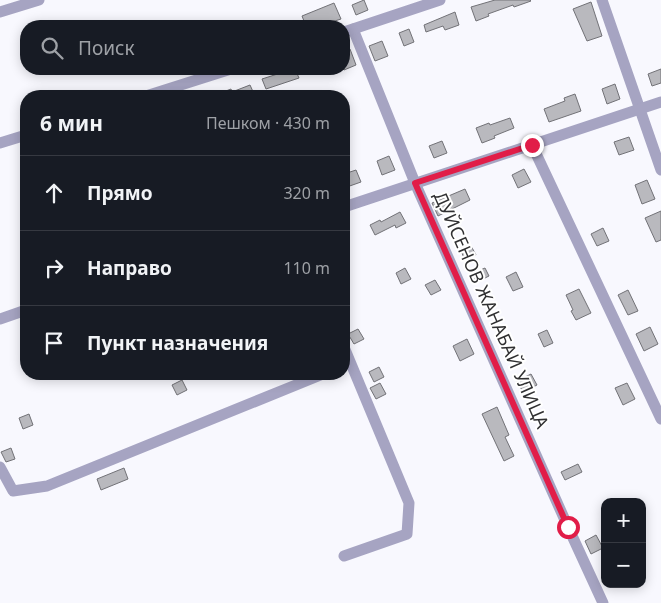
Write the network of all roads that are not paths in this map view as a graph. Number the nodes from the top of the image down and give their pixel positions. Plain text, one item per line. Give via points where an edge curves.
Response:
1 (39, 0) edge
2 (440, 0) edge
3 (602, 0) edge
4 (0, 12) edge
5 (350, 29) edge
6 (350, 35) edge
7 (212, 75) edge
8 (165, 90) edge
9 (661, 102) edge
10 (641, 109) junction
11 (20, 137) edge
12 (0, 143) edge
13 (532, 145) junction
14 (661, 170) edge
15 (415, 183) junction
16 (350, 204) edge
17 (20, 312) edge
18 (0, 319) edge
19 (350, 371) edge
20 (308, 380) edge
21 (661, 418) edge
22 (0, 467) edge
23 (344, 556) dead end
24 (603, 603) edge

1 - 4 street
2 - 5 street
3 - 10 street
6 - 15 street, ДУЙСЕНОВ ЖАНАБАЙ УЛИЦА
7 - 8 street
9 - 10 street
10 - 13 street
10 - 14 street
11 - 12 street
13 - 15 street
13 - 21 street
15 - 16 street
15 - 24 street, ДУЙСЕНОВ ЖАНАБАЙ УЛИЦА
17 - 18 street
19 - 23 street via 409,503 407,534
20 - 22 street via 47,486 13,491

